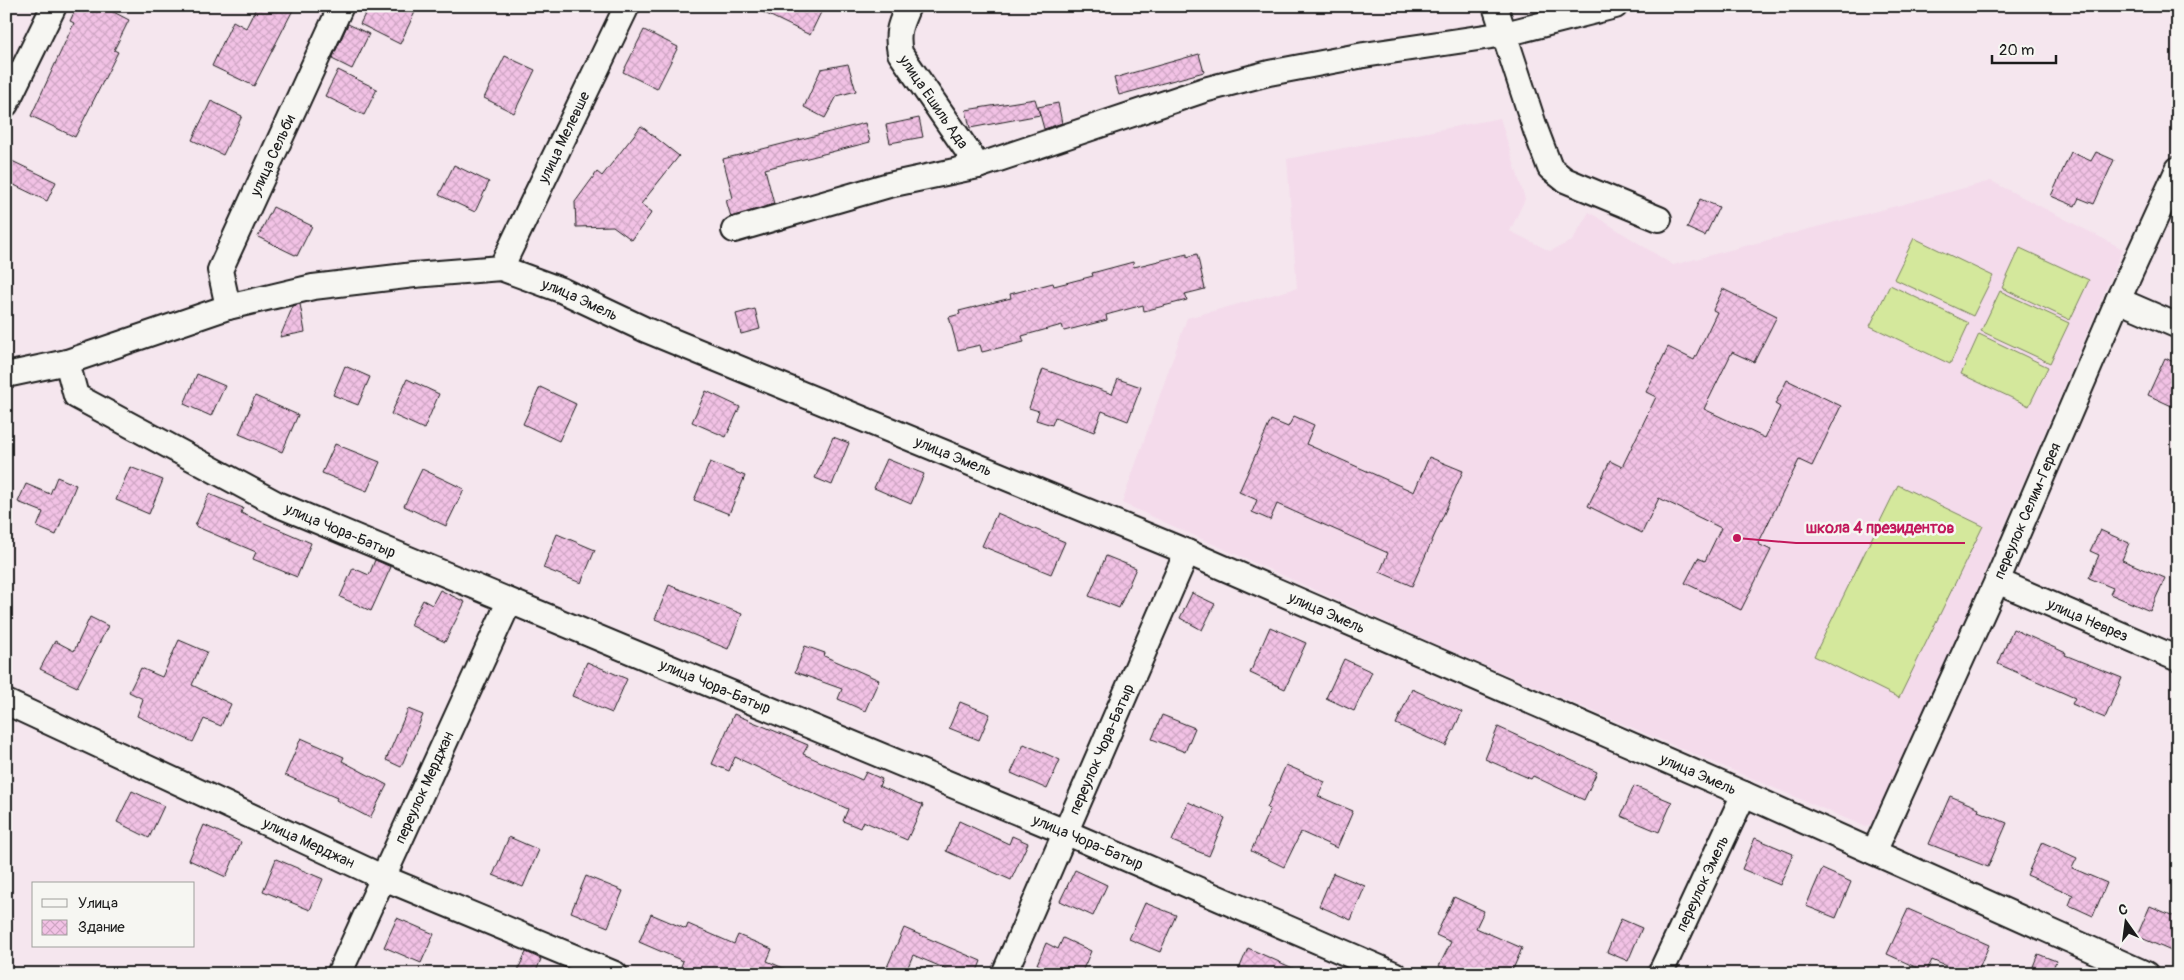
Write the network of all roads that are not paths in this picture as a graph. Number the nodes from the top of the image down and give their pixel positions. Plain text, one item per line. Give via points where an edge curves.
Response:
1 (54, 6) edge
2 (342, 6) edge
3 (627, 6) edge
4 (908, 6) edge
5 (1495, 6) edge
6 (1615, 6) edge
7 (1505, 34) junction
8 (6, 104) edge
9 (978, 166) junction
10 (2178, 169) edge
11 (1659, 219) dead end
12 (734, 230) dead end
13 (501, 268) junction
14 (2118, 300) junction
15 (228, 307) junction
16 (2178, 326) edge
17 (67, 362) junction
18 (6, 375) edge
19 (1187, 552) junction
20 (1997, 581) junction
21 (509, 602) junction
22 (2178, 659) edge
23 (6, 702) edge
24 (1744, 794) junction
25 (1065, 832) junction
26 (1874, 852) junction
27 (384, 878) junction
28 (339, 974) edge
29 (616, 974) edge
30 (1004, 974) edge
31 (1394, 974) edge
32 (1660, 974) edge
33 (2146, 974) edge

1 - 8 street
2 - 15 street, улица Сельби via 220,270
3 - 13 street, улица Мелевше
4 - 9 street, улица Ешиль Ада via 897,37 900,53
5 - 7 street
6 - 7 street
7 - 9 street via 1269,73 1204,90
7 - 11 street via 1550,168 1565,180
9 - 12 street via 889,185
10 - 14 street, переулок Селим-Герея
13 - 15 street via 313,287
13 - 19 street, улица Эмель via 561,290 655,334
14 - 16 street
14 - 20 street, переулок Селим-Герея
15 - 17 street
17 - 18 street
17 - 21 street, улица Чора-Батыр via 76,396 279,505
19 - 24 street, улица Эмель
19 - 25 street, переулок Чора-Батыр
20 - 22 street, улица Неврез
20 - 26 street, переулок Селим-Герея
21 - 25 street, улица Чора-Батыр
21 - 27 street, переулок Мерджан
23 - 27 street, улица Мерджан
24 - 26 street, улица Эмель
24 - 32 street, переулок Эмель
25 - 30 street, переулок Чора-Батыр
25 - 31 street, улица Чора-Батыр
26 - 33 street, улица Эмель
27 - 28 street, переулок Мерджан
27 - 29 street, улица Мерджан

